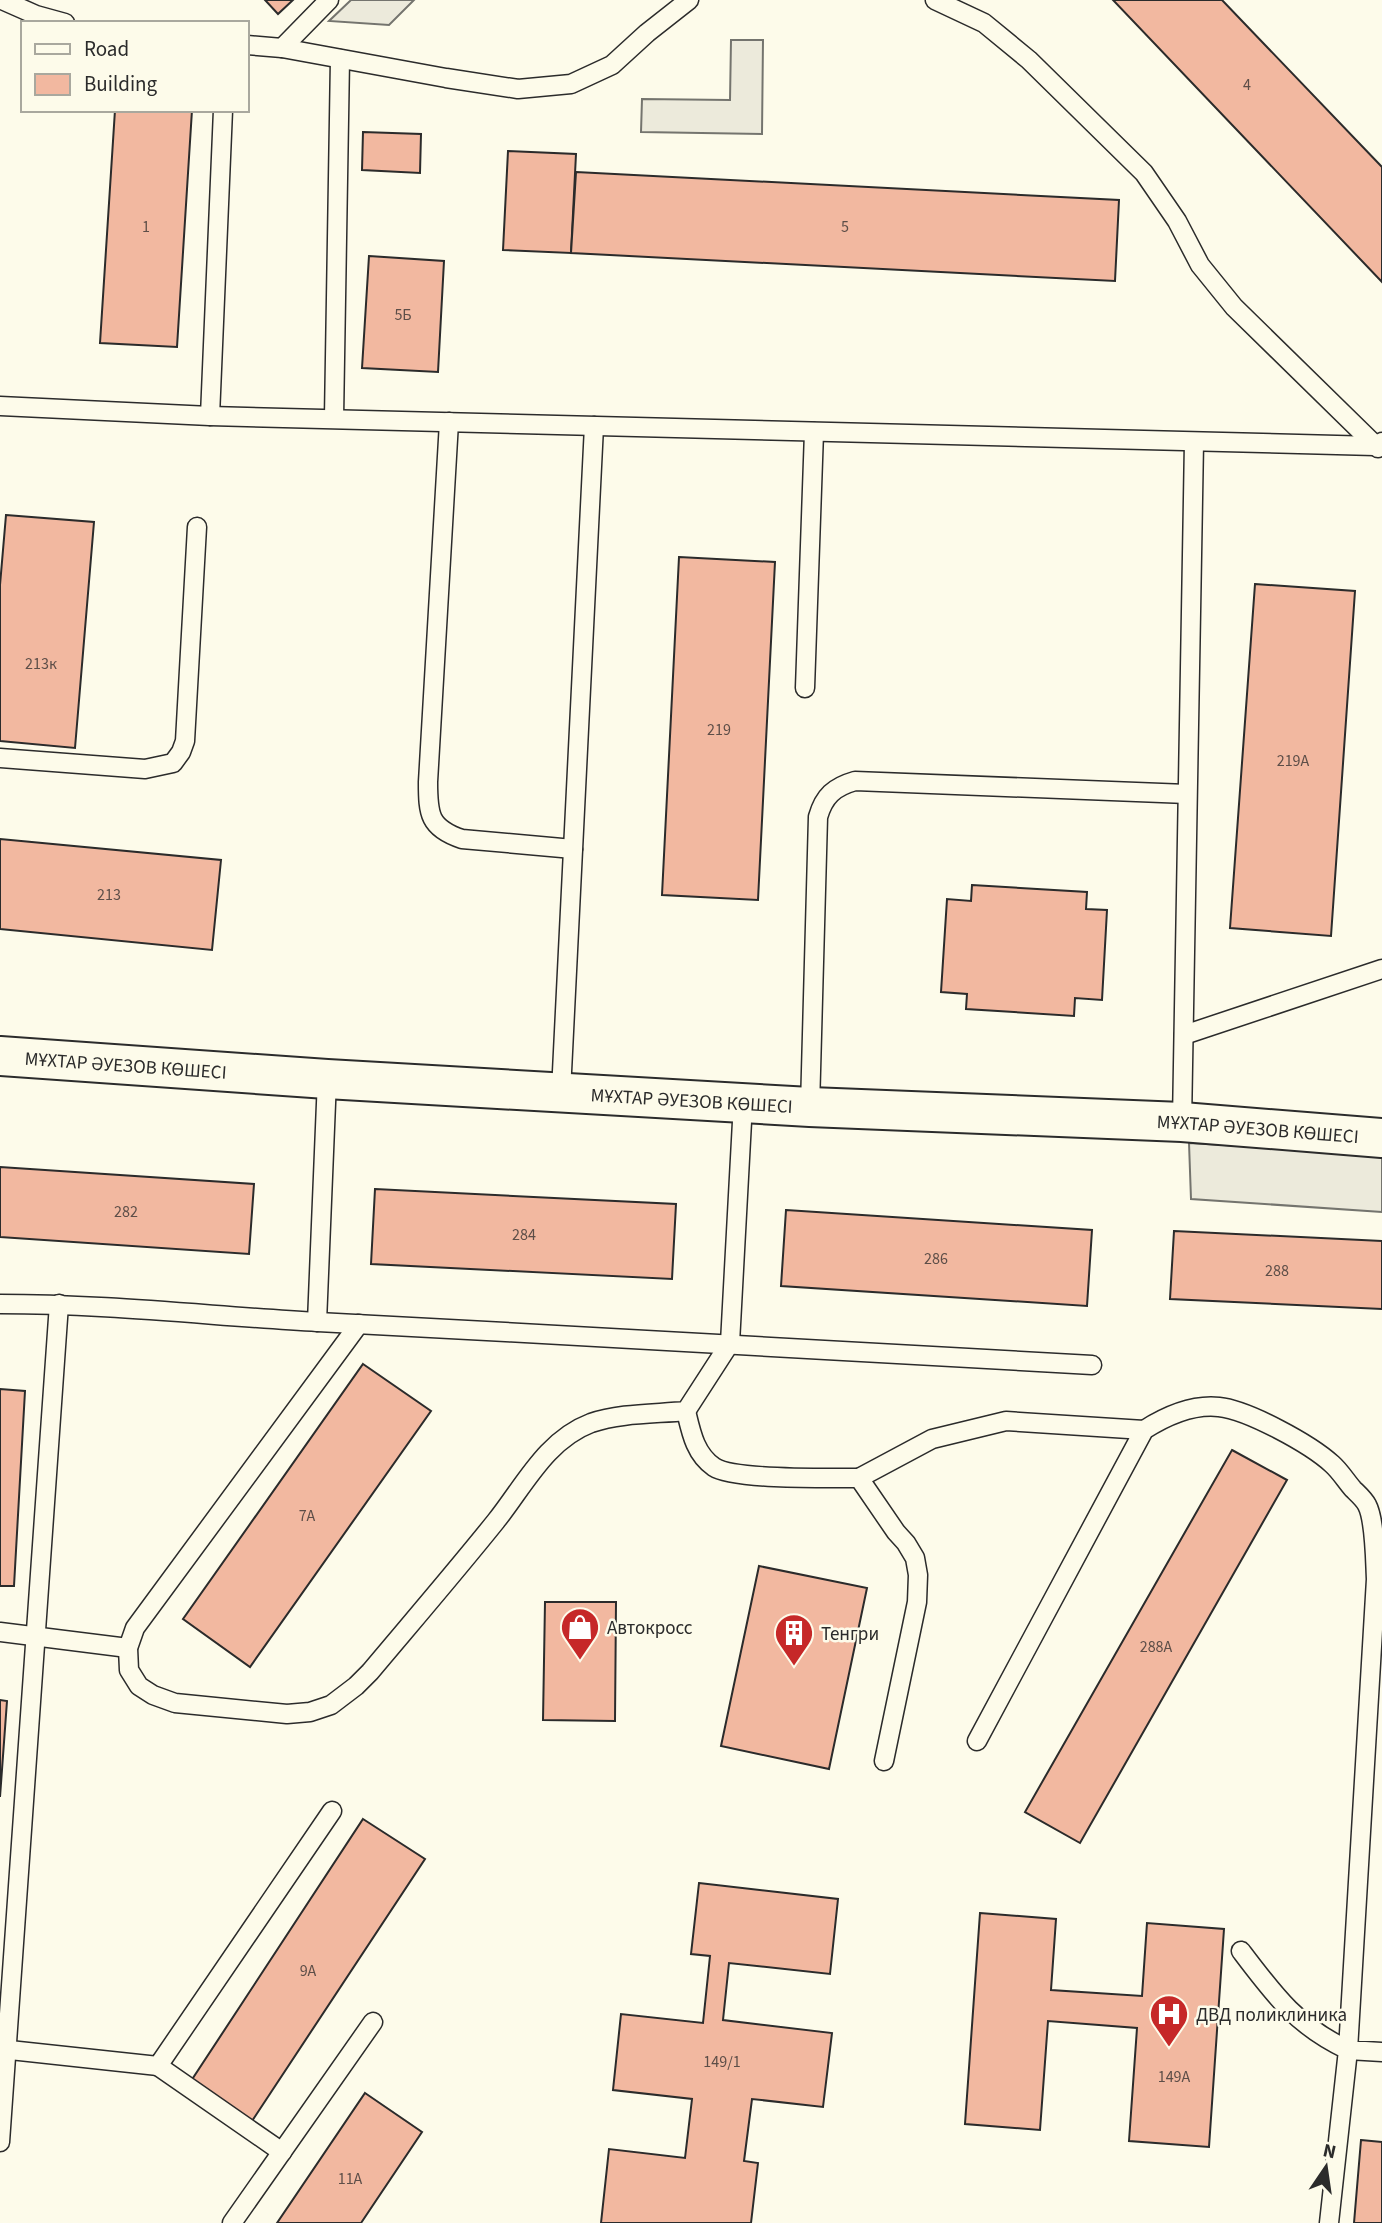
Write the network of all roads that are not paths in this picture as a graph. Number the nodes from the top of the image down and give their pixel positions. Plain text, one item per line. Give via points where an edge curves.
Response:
1 (2, 0) edge
2 (329, 0) edge
3 (690, 0) edge
4 (935, 0) edge
5 (58, 21) edge
6 (248, 45) edge
7 (282, 48) junction
8 (340, 59) junction
9 (223, 112) edge
10 (0, 406) edge
11 (210, 416) junction
12 (334, 418) junction
13 (449, 422) junction
14 (594, 426) junction
15 (814, 432) junction
16 (1194, 442) junction
17 (1380, 447) edge
18 (197, 527) dead end
19 (805, 688) dead end
20 (0, 758) edge
21 (1187, 794) junction
22 (573, 849) junction
23 (1382, 968) edge
24 (1184, 1035) junction
25 (0, 1056) edge
26 (327, 1079) junction
27 (561, 1092) junction
28 (743, 1103) junction
29 (810, 1107) junction
30 (1182, 1122) junction
31 (1382, 1138) edge
32 (0, 1304) edge
33 (60, 1304) junction
34 (317, 1322) junction
35 (359, 1324) junction
36 (730, 1343) junction
37 (1092, 1365) dead end
38 (685, 1411) junction
39 (1144, 1430) junction
40 (859, 1478) junction
41 (0, 1632) edge
42 (36, 1637) junction
43 (128, 1648) junction
44 (978, 1741) dead end
45 (884, 1760) dead end
46 (332, 1811) dead end
47 (1241, 1951) dead end
48 (373, 2022) dead end
49 (3, 2050) edge
50 (1348, 2050) junction
51 (1382, 2052) edge
52 (158, 2066) junction
53 (0, 2141) edge
54 (282, 2152) junction
55 (232, 2223) edge
56 (1329, 2223) edge

1 - 5 lane
2 - 7 lane
3 - 8 lane via 611,65 571,84 518,89
4 - 17 lane via 984,23 1029,60 1144,173 1200,265 1234,307
6 - 7 lane
7 - 8 lane
8 - 12 lane
9 - 11 lane
10 - 11 lane
11 - 12 lane
12 - 13 lane
13 - 14 lane
13 - 22 lane via 428,806 433,823 462,839
14 - 15 lane
14 - 22 lane
15 - 16 lane
15 - 19 lane
16 - 17 lane
16 - 21 lane
18 - 20 lane via 185,741 173,763 145,769
21 - 24 lane
21 - 29 lane via 855,781 832,791 818,817
22 - 27 lane
23 - 24 lane
24 - 30 lane
25 - 26 street, МҰХТАР ӘУЕЗОВ КӨШЕСІ
26 - 27 street, МҰХТАР ӘУЕЗОВ КӨШЕСІ
26 - 34 lane
27 - 28 street, МҰХТАР ӘУЕЗОВ КӨШЕСІ
28 - 29 street, МҰХТАР ӘУЕЗОВ КӨШЕСІ
28 - 36 lane
29 - 30 street, МҰХТАР ӘУЕЗОВ КӨШЕСІ
30 - 31 street, МҰХТАР ӘУЕЗОВ КӨШЕСІ
32 - 33 lane
33 - 34 lane
33 - 42 lane
34 - 35 lane
35 - 36 lane
35 - 43 lane via 135,1629
36 - 37 lane
36 - 38 lane
38 - 40 lane via 701,1455 716,1469 762,1476
38 - 43 lane via 591,1423 553,1448 370,1672 331,1705 287,1714 175,1703 138,1686 129,1670
39 - 40 lane via 1006,1421 932,1439
39 - 44 lane
39 - 50 lane via 1195,1407 1240,1413 1294,1438 1332,1464 1367,1505 1376,1579
40 - 45 lane via 906,1543 918,1575 917,1602
41 - 42 lane
42 - 43 lane
42 - 49 lane
46 - 52 lane
47 - 50 lane via 1300,2021
48 - 54 lane
49 - 52 lane
49 - 53 lane
50 - 51 lane
50 - 56 lane
52 - 54 lane
54 - 55 lane

